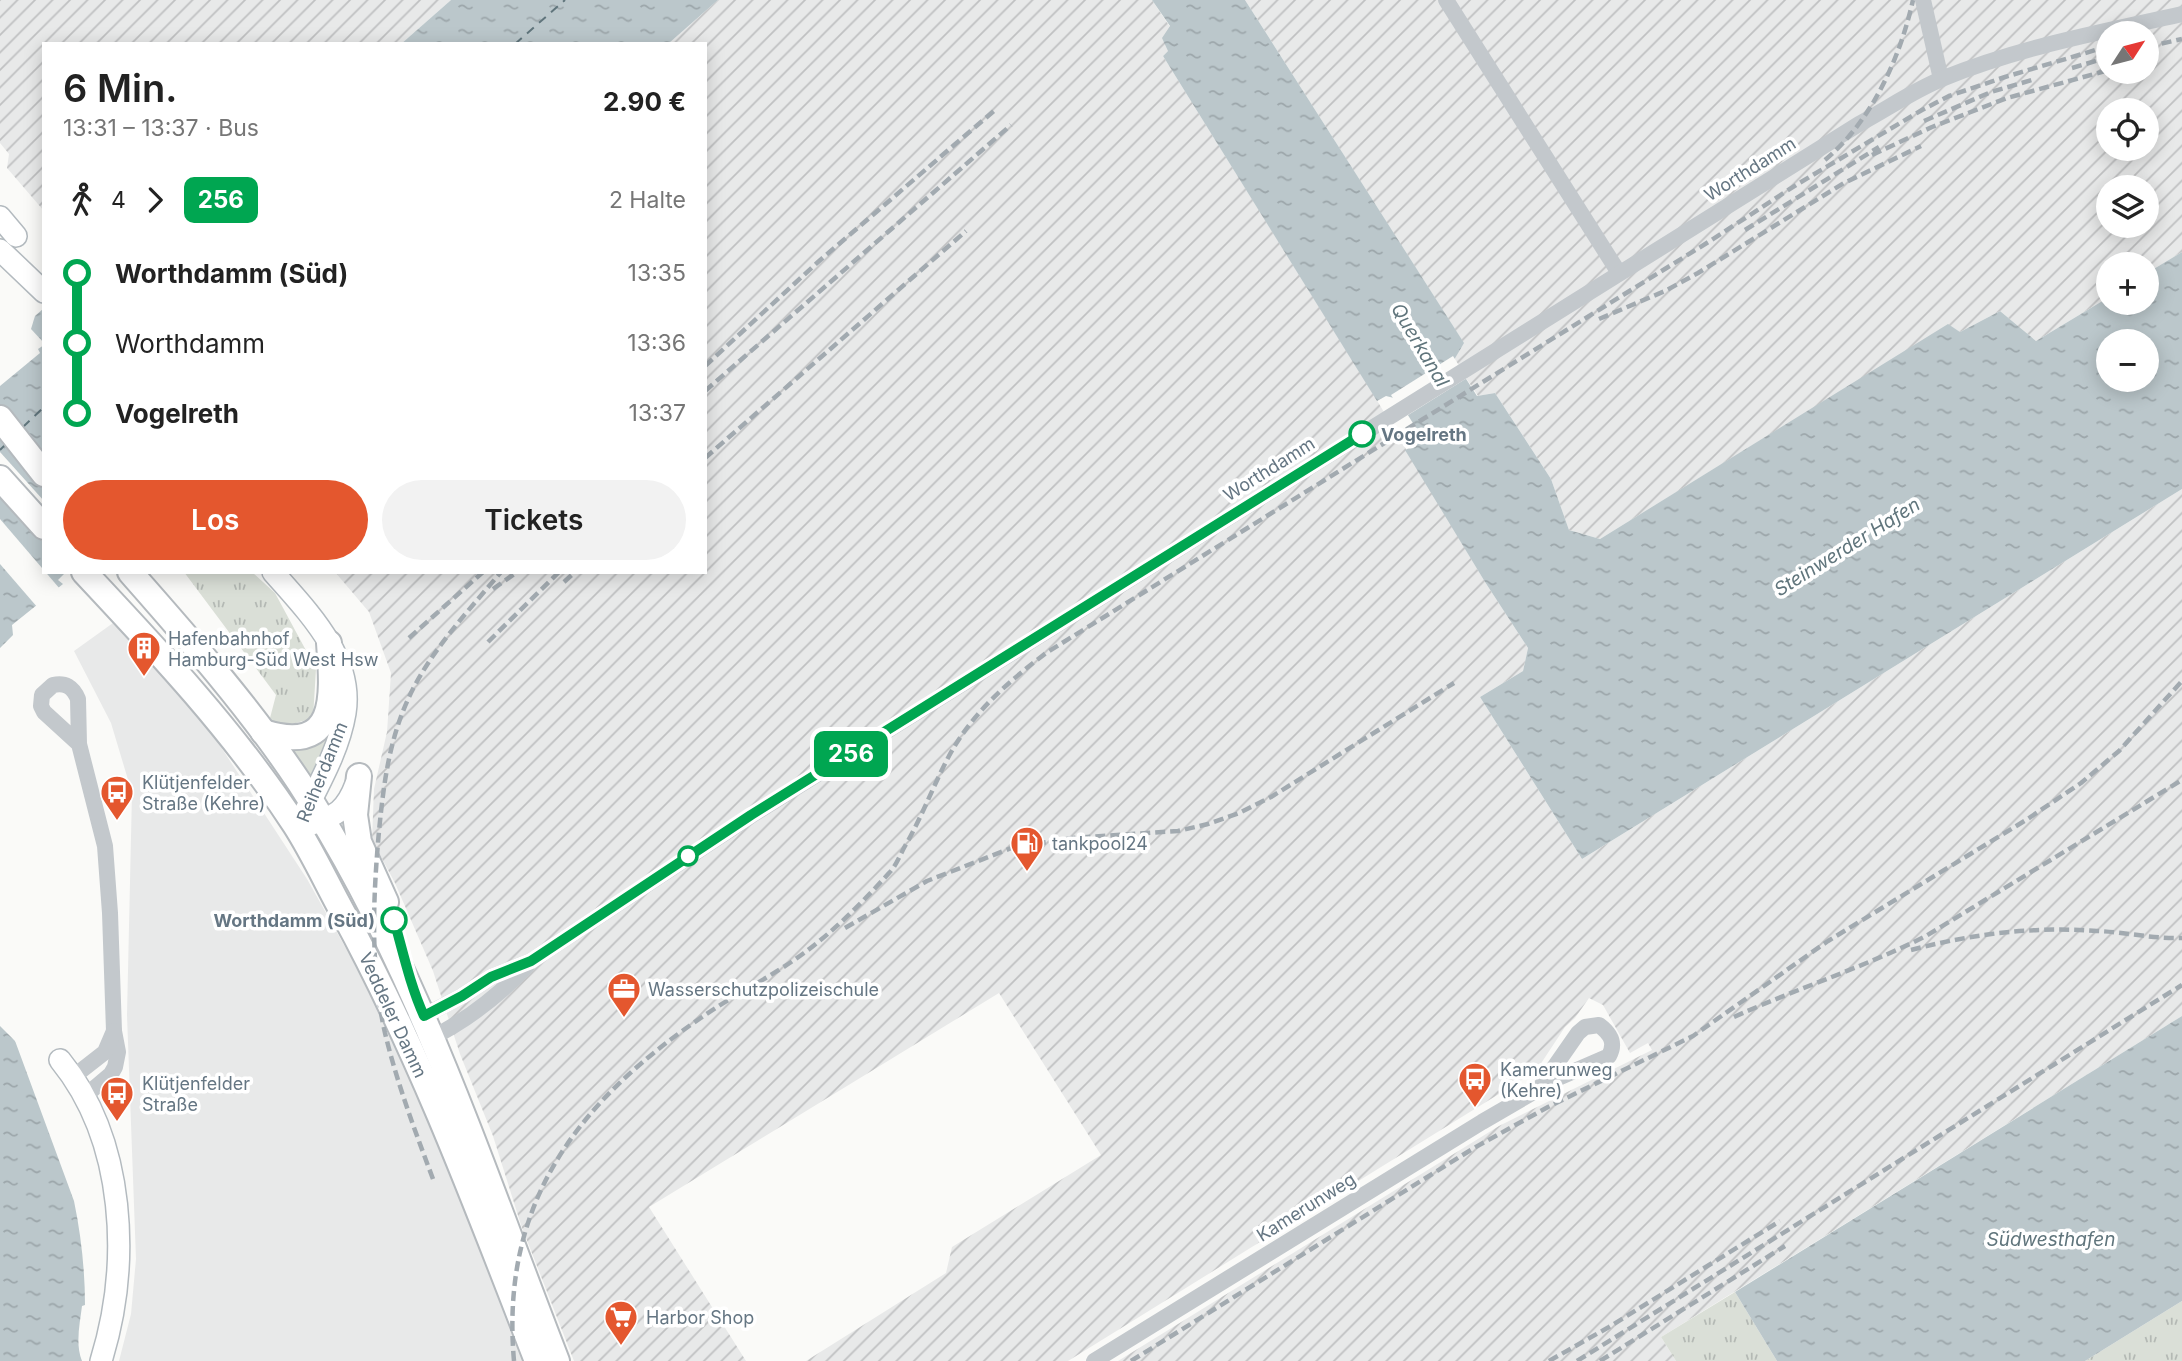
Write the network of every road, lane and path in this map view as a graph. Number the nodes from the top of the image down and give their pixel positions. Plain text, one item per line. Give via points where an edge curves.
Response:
1 (1446, 0) edge
2 (1923, 0) edge
3 (2182, 14) edge
4 (1941, 79) junction
5 (0, 217) edge
6 (8, 243) edge
7 (1619, 273) junction
8 (42, 289) edge
9 (0, 418) edge
10 (42, 471) edge
11 (0, 478) edge
12 (42, 525) edge
13 (86, 574) edge
14 (132, 574) edge
15 (275, 574) edge
16 (329, 643) junction
17 (263, 732) junction
18 (79, 744) dead end
19 (359, 776) joint
20 (316, 811) junction
21 (298, 828) junction
22 (531, 961) junction
23 (411, 986) junction
24 (428, 1027) junction
25 (114, 1031) junction
26 (405, 1037) junction
27 (67, 1068) joint
28 (1539, 1089) junction
29 (85, 1096) junction
30 (101, 1361) edge
31 (537, 1361) edge
32 (557, 1361) edge
33 (1094, 1361) edge

1 - 7 street
2 - 4 street
3 - 4 street, Worthdamm via 2046,45
4 - 7 street, Worthdamm via 1837,137
5 - 6 street
6 - 8 street
7 - 22 street, Worthdamm via 751,815
9 - 10 main road
11 - 12 main road
13 - 21 main road, Veddeler Damm via 233,740
14 - 17 main road, Veddeler Damm
15 - 16 street, Reiherdamm
16 - 17 main road via 330,699 319,727 297,739
16 - 20 street, Reiherdamm via 342,669 346,711
17 - 20 main road, Veddeler Damm
18 - 25 street via 105,846
19 - 20 street, Reiherdamm via 351,797 337,814
19 - 23 main road via 355,814 359,842 394,918
20 - 21 street, Reiherdamm
20 - 23 main road, Veddeler Damm
21 - 26 main road, Veddeler Damm
22 - 24 street, Worthdamm via 491,977
22 - 24 street, Worthdamm via 501,993
23 - 24 main road, Veddeler Damm
24 - 26 street, Worthdamm
24 - 26 street, Worthdamm
24 - 32 main road, Veddeler Damm
25 - 27 street via 105,1052
25 - 29 street via 115,1067
26 - 31 main road, Veddeler Damm
27 - 29 street
28 - 28 street, Kamerunweg via 1609,1056 1613,1042 1608,1033 1599,1025 1578,1032
28 - 33 street, Kamerunweg
29 - 30 street via 105,1146 117,1223 115,1307

